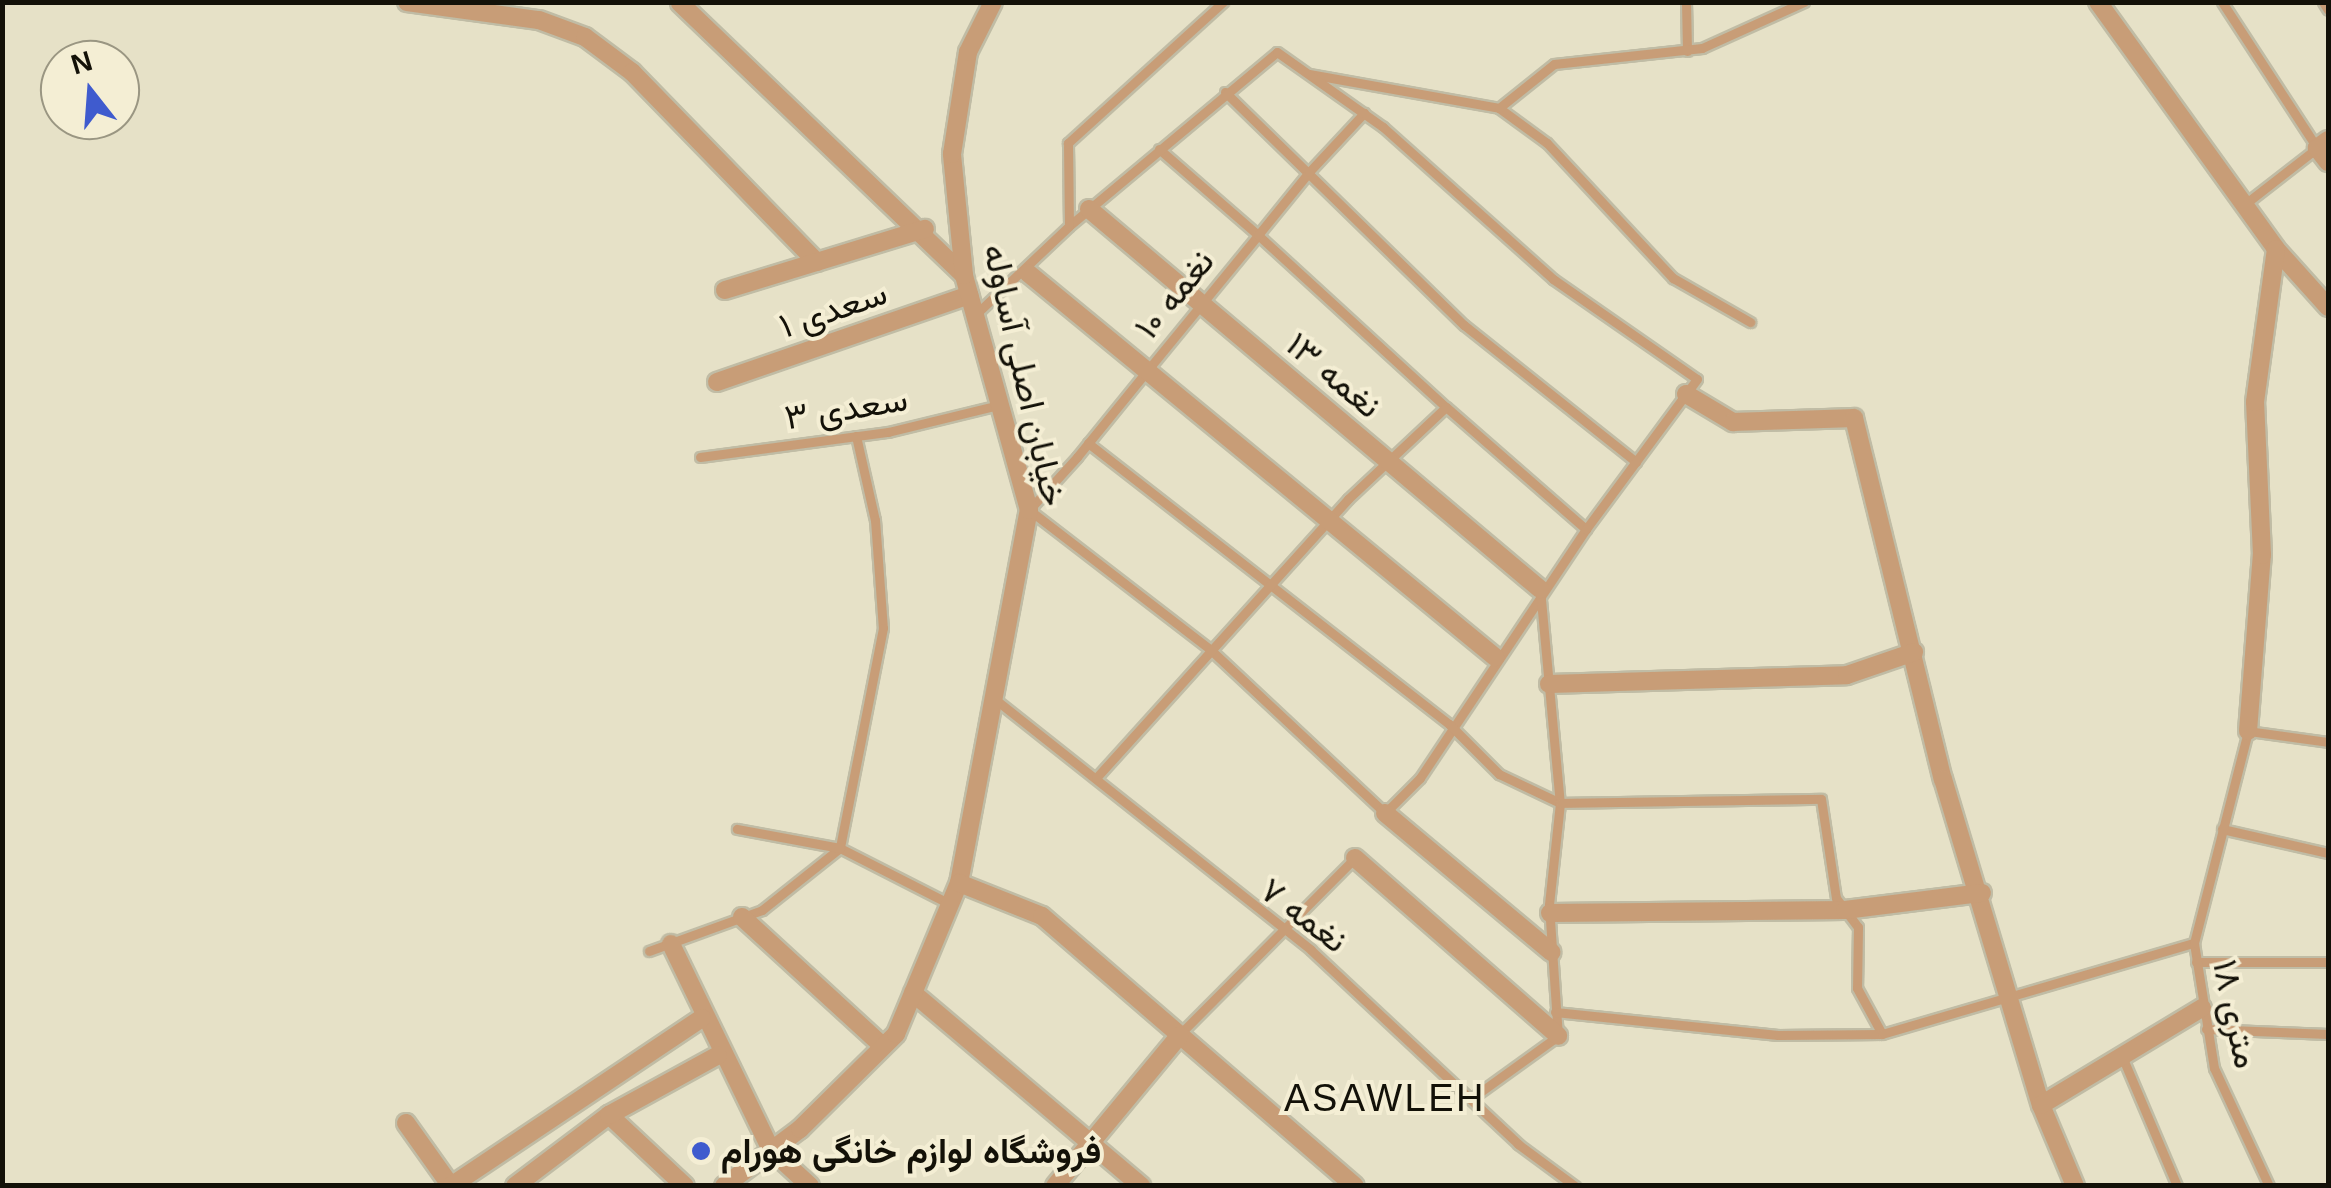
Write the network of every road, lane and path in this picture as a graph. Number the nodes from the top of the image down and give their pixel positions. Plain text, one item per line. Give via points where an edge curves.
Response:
1 (406, 2) edge
2 (993, 2) edge
3 (1223, 2) edge
4 (1686, 2) edge
5 (1804, 2) edge
6 (2098, 2) edge
7 (2222, 2) edge
8 (2324, 2) edge
9 (680, 3) edge
10 (2328, 10) edge
11 (1687, 51) junction
12 (1308, 74) junction
13 (1225, 92) junction
14 (1499, 108) junction
15 (1364, 113) junction
16 (1159, 148) junction
17 (2325, 150) edge
18 (1309, 172) junction
19 (2243, 206) junction
20 (1089, 209) junction
21 (1069, 226) junction
22 (926, 229) junction
23 (1258, 235) junction
24 (2276, 249) junction
25 (817, 262) junction
26 (1028, 273) junction
27 (964, 274) junction
28 (725, 290) dead end
29 (969, 295) junction
30 (1200, 305) junction
31 (2328, 307) edge
32 (975, 316) junction
33 (1750, 322) dead end
34 (1146, 372) junction
35 (717, 382) dead end
36 (1686, 394) junction
37 (999, 405) junction
38 (1446, 407) junction
39 (856, 436) junction
40 (1088, 444) junction
41 (700, 456) dead end
42 (1388, 462) junction
43 (1636, 462) junction
44 (1029, 510) junction
45 (1329, 520) junction
46 (1586, 529) junction
47 (1270, 587) junction
48 (1540, 589) junction
49 (1211, 650) junction
50 (1914, 652) junction
51 (1494, 658) junction
52 (1549, 684) junction
53 (991, 697) junction
54 (1448, 724) junction
55 (2248, 731) junction
56 (2328, 742) edge
57 (1096, 778) junction
58 (1560, 804) junction
59 (1385, 813) junction
60 (736, 830) dead end
61 (2222, 830) junction
62 (840, 848) junction
63 (2328, 854) edge
64 (1355, 858) joint
65 (959, 883) junction
66 (1982, 893) junction
67 (950, 904) junction
68 (1845, 910) junction
69 (1550, 913) junction
70 (742, 917) junction
71 (1281, 932) junction
72 (2194, 943) junction
73 (670, 944) junction
74 (649, 952) dead end
75 (1551, 952) junction
76 (2196, 962) junction
77 (2328, 962) edge
78 (913, 992) junction
79 (2012, 1001) junction
80 (2202, 1008) junction
81 (1554, 1012) junction
82 (702, 1018) junction
83 (2206, 1029) junction
84 (1882, 1034) junction
85 (2328, 1034) edge
86 (1178, 1036) junction
87 (1558, 1036) junction
88 (883, 1046) junction
89 (718, 1055) junction
90 (2124, 1061) junction
91 (1472, 1098) junction
92 (2042, 1105) junction
93 (610, 1114) junction
94 (406, 1124) dead end
95 (1090, 1144) junction
96 (772, 1150) junction
97 (451, 1185) edge
98 (515, 1186) edge
99 (685, 1186) edge
100 (724, 1186) edge
101 (810, 1186) edge
102 (1055, 1186) edge
103 (1141, 1186) edge
104 (1355, 1186) edge
105 (1575, 1186) edge
106 (2075, 1186) edge
107 (2177, 1186) edge
108 (2268, 1186) edge

1 - 25 street via 539,20 585,37 632,72
2 - 27 street, خیابان اصلی آساوله via 968,52 952,154
3 - 21 lane via 1068,143
4 - 11 lane
5 - 11 lane
6 - 19 street
7 - 17 lane
8 - 10 lane
9 - 22 street via 866,188
11 - 14 lane via 1554,64
12 - 13 lane via 1277,52
12 - 14 lane
12 - 15 lane
13 - 16 lane
13 - 18 lane
14 - 33 lane via 1546,144 1673,278
15 - 18 lane, نغمه ۱۰
15 - 36 lane via 1553,279 1698,378
16 - 20 lane
16 - 23 lane
17 - 19 lane
18 - 23 lane, نغمه ۱۰
18 - 43 lane via 1464,325
19 - 24 street
20 - 21 lane
20 - 30 street, نغمه ۱۳
21 - 26 lane
22 - 25 street
22 - 27 street
23 - 30 lane, نغمه ۱۰
23 - 38 lane
24 - 31 street
24 - 55 street via 2255,402 2262,555
25 - 28 street
26 - 32 lane
26 - 34 street
27 - 29 street, خیابان اصلی آساوله
29 - 32 street, خیابان اصلی آساوله
29 - 35 street, سعدی ۱
30 - 34 lane, نغمه ۱۰
30 - 42 street, نغمه ۱۳
32 - 37 street, خیابان اصلی آساوله
34 - 40 lane, نغمه ۱۰
34 - 45 street
36 - 43 lane
36 - 50 street via 1734,422 1854,418 1878,543
37 - 39 lane, سعدی ۳
37 - 44 street, خیابان اصلی آساوله
38 - 42 lane
38 - 46 lane
39 - 41 lane, سعدی ۳
39 - 62 lane via 875,520 883,628
40 - 44 lane, نغمه ۱۰
40 - 47 lane
42 - 45 lane
42 - 48 street, نغمه ۱۳
43 - 46 lane
44 - 49 lane
44 - 53 street, خیابان اصلی آساوله
45 - 47 lane
45 - 51 street
46 - 48 lane
47 - 49 lane
47 - 54 lane
48 - 51 lane
48 - 52 lane
49 - 57 lane
49 - 59 lane
50 - 52 street via 1847,675
50 - 66 street
51 - 54 lane
52 - 58 lane
53 - 57 lane, نغمه ۷
53 - 65 street, خیابان اصلی آساوله
54 - 58 lane via 1499,774
54 - 59 lane via 1420,778
55 - 56 lane
55 - 61 lane, ۱۸ متری
57 - 71 lane, نغمه ۷
58 - 68 lane via 1820,799
58 - 69 lane
59 - 75 street
60 - 62 lane
61 - 63 lane
61 - 72 lane, ۱۸ متری
62 - 67 lane
62 - 70 lane
64 - 71 lane
64 - 87 street
65 - 67 street, خیابان اصلی آساوله
65 - 86 street via 1042,916
66 - 68 street
66 - 79 street
67 - 78 street, خیابان اصلی آساوله
68 - 69 street
68 - 84 lane via 1858,927 1857,988
69 - 75 lane
70 - 73 lane
70 - 88 street
71 - 86 lane
71 - 91 lane, نغمه ۷
72 - 76 lane, ۱۸ متری
72 - 79 lane
73 - 74 lane
73 - 82 street
75 - 81 lane
76 - 77 lane
76 - 80 lane, ۱۸ متری
78 - 88 street, خیابان اصلی آساوله
78 - 95 street
79 - 84 lane
79 - 92 street
80 - 83 lane, ۱۸ متری
80 - 90 street
81 - 84 lane via 1708,1021 1778,1035
81 - 87 lane
82 - 89 street
82 - 97 street
83 - 85 lane
83 - 108 lane, ۱۸ متری via 2214,1068
86 - 95 street
86 - 104 street
87 - 91 lane
88 - 96 street, خیابان اصلی آساوله
89 - 93 street
89 - 96 street
90 - 92 street
90 - 107 lane
91 - 105 lane, نغمه ۷
92 - 106 street
93 - 98 street
93 - 99 street
94 - 97 street
95 - 102 street
95 - 103 street
96 - 100 street, خیابان اصلی آساوله
96 - 101 street

